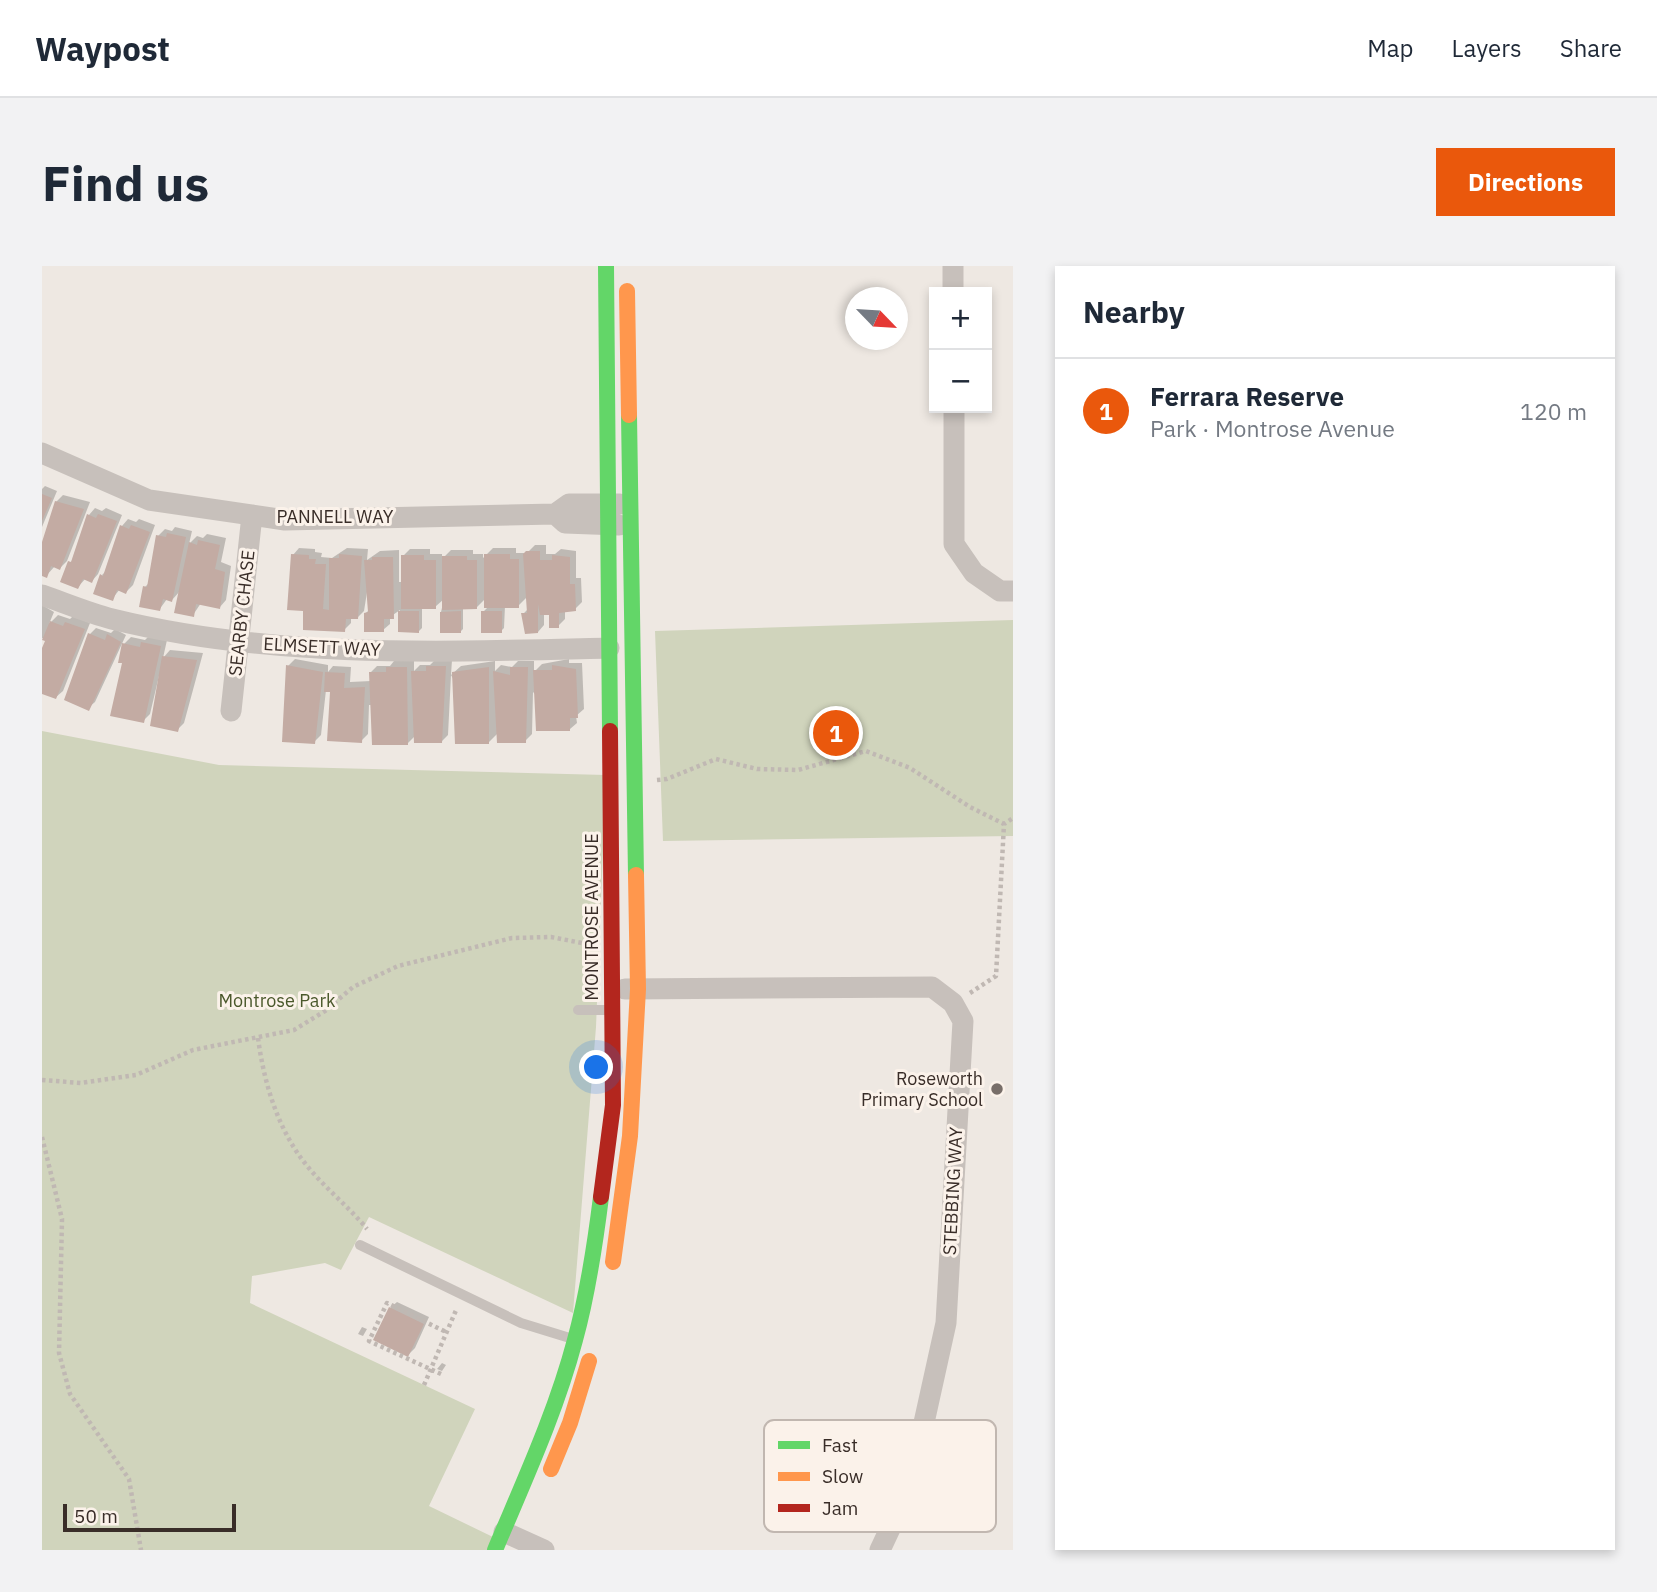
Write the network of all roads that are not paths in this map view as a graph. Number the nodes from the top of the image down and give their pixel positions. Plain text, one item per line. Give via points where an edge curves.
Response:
1 (606, 266) edge
2 (953, 266) edge
3 (627, 279) dead end
4 (953, 287) edge
5 (954, 413) edge
6 (42, 453) edge
7 (630, 504) junction
8 (607, 514) junction
9 (252, 515) junction
10 (630, 526) junction
11 (1013, 591) edge
12 (42, 595) edge
13 (239, 642) junction
14 (609, 648) junction
15 (231, 712) dead end
16 (638, 989) junction
17 (612, 999) junction
18 (578, 1010) dead end
19 (360, 1245) road end
20 (609, 1279) dead end
21 (575, 1340) junction
22 (592, 1348) dead end
23 (925, 1420) edge
24 (543, 1488) dead end
25 (888, 1532) edge
26 (513, 1540) edge
27 (544, 1550) edge
28 (880, 1550) edge

1 - 8 street, MONTROSE AVENUE
2 - 4 street
3 - 7 street
5 - 11 street via 954,544 974,573 1000,591
6 - 9 street, PANNELL WAY via 149,500
7 - 8 street, PANNELL WAY
7 - 10 street
8 - 9 street, PANNELL WAY via 565,523 555,514 285,520
8 - 10 street, PANNELL WAY
8 - 14 street, MONTROSE AVENUE
9 - 13 street, SEARBY CHASE
10 - 16 street
12 - 13 street, ELMSETT WAY via 110,618
13 - 14 street, ELMSETT WAY via 341,650
13 - 15 street, SEARBY CHASE
14 - 17 street, MONTROSE AVENUE
16 - 17 street
16 - 20 street via 630,1136
16 - 23 street, STEBBING WAY via 932,987 953,1003 963,1021 946,1323
17 - 18 lane
17 - 21 street, MONTROSE AVENUE via 612,1105 593,1257
19 - 21 lane via 521,1323
21 - 26 street, MONTROSE AVENUE
22 - 24 street via 570,1423
25 - 28 street, STEBBING WAY
26 - 27 street

